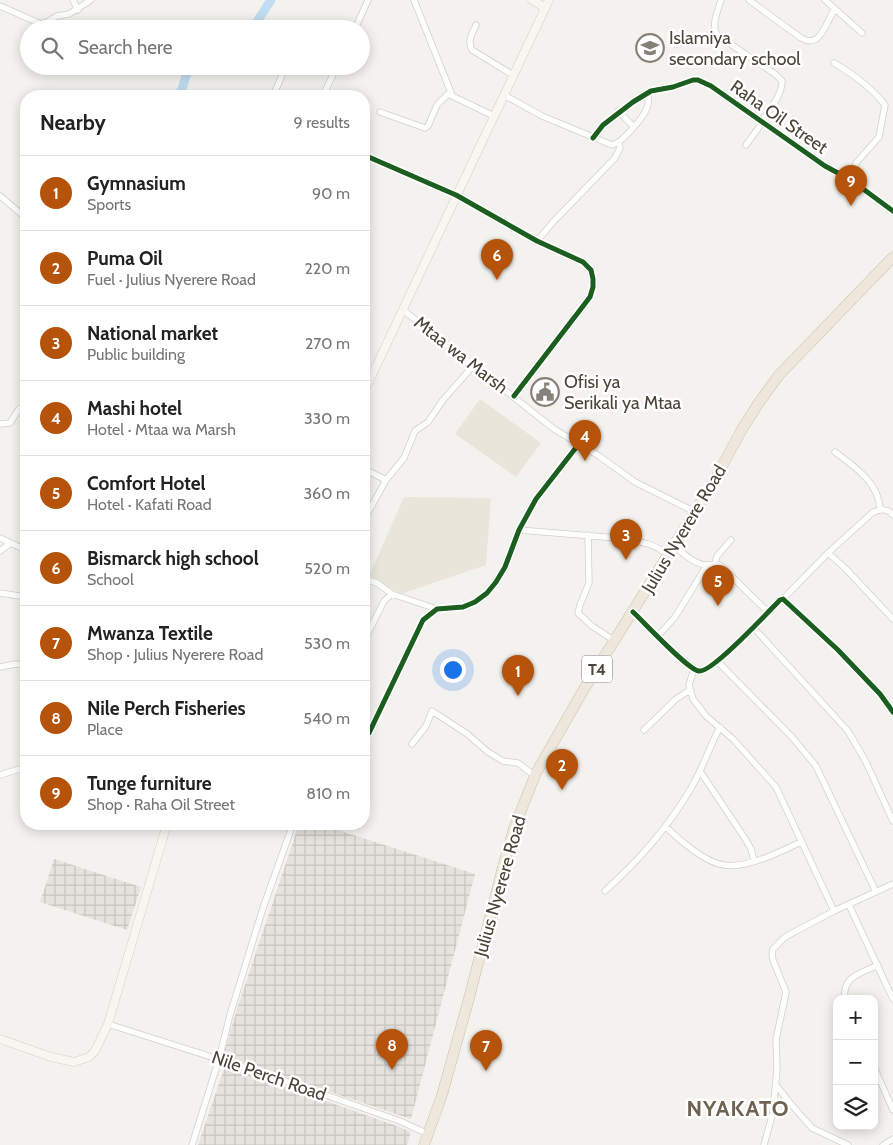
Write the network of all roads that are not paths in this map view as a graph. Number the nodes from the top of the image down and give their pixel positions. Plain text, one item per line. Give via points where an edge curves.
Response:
1 (73, 0) edge
2 (91, 0) edge
3 (368, 0) edge
4 (414, 0) edge
5 (532, 0) edge
6 (721, 0) edge
7 (749, 0) edge
8 (825, 0) edge
9 (547, 4) edge
10 (0, 6) edge
11 (835, 9) junction
12 (78, 10) junction
13 (32, 20) edge
14 (50, 20) edge
15 (359, 20) edge
16 (476, 25) dead end
17 (862, 33) dead end
18 (834, 63) dead end
19 (513, 74) junction
20 (282, 75) edge
21 (333, 75) edge
22 (276, 90) edge
23 (326, 90) edge
24 (648, 92) junction
25 (452, 95) junction
26 (504, 95) junction
27 (380, 112) dead end
28 (619, 112) junction
29 (494, 116) junction
30 (761, 122) junction
31 (634, 126) junction
32 (593, 138) junction
33 (619, 143) junction
34 (746, 145) dead end
35 (370, 159) edge
36 (851, 180) junction
37 (456, 195) junction
38 (0, 196) edge
39 (893, 211) edge
40 (20, 213) edge
41 (538, 241) junction
42 (893, 257) edge
43 (402, 310) junction
44 (473, 366) junction
45 (370, 379) edge
46 (514, 396) junction
47 (20, 409) edge
48 (0, 424) edge
49 (578, 445) junction
50 (836, 452) dead end
51 (370, 472) edge
52 (386, 480) junction
53 (370, 509) edge
54 (880, 510) junction
55 (695, 512) junction
56 (893, 514) edge
57 (518, 530) junction
58 (588, 535) junction
59 (0, 538) edge
60 (731, 540) dead end
61 (10, 544) junction
62 (674, 546) junction
63 (20, 548) edge
64 (0, 551) edge
65 (828, 553) junction
66 (668, 556) junction
67 (715, 563) junction
68 (707, 565) junction
69 (370, 581) edge
70 (0, 593) edge
71 (392, 594) junction
72 (20, 596) edge
73 (783, 599) junction
74 (437, 609) junction
75 (633, 612) junction
76 (768, 612) junction
77 (893, 619) edge
78 (753, 627) junction
79 (370, 630) edge
80 (658, 636) junction
81 (615, 641) junction
82 (718, 662) junction
83 (20, 664) edge
84 (0, 667) edge
85 (694, 669) junction
86 (690, 690) junction
87 (893, 712) edge
88 (720, 728) junction
89 (644, 730) dead end
90 (370, 733) dead end
91 (412, 744) dead end
92 (20, 769) edge
93 (700, 771) junction
94 (0, 774) edge
95 (535, 776) junction
96 (893, 821) edge
97 (666, 827) junction
98 (165, 830) edge
99 (291, 830) edge
100 (801, 842) junction
101 (754, 861) junction
102 (891, 885) edge
103 (605, 891) dead end
104 (876, 892) junction
105 (893, 892) edge
106 (849, 905) junction
107 (834, 911) junction
108 (878, 965) junction
109 (845, 995) edge
110 (893, 999) edge
111 (108, 1024) junction
112 (0, 1039) edge
113 (219, 1059) junction
114 (878, 1076) edge
115 (776, 1085) junction
116 (893, 1110) edge
117 (428, 1134) junction
118 (893, 1139) edge
119 (192, 1145) edge
120 (424, 1145) edge
121 (764, 1145) edge
122 (848, 1145) edge
123 (884, 1145) edge

1 - 12 street
2 - 12 street
3 - 15 street
4 - 25 street
5 - 9 street
6 - 30 street via 714,24 717,34 782,81 779,94
7 - 11 street via 810,41 822,34
8 - 11 street
9 - 19 street
10 - 13 street
11 - 17 street
12 - 14 street
16 - 19 street via 469,40 472,50
18 - 36 street via 847,70 885,105 879,137 856,163
19 - 26 street
20 - 22 street
21 - 23 street
24 - 28 street
24 - 30 street, Raha Oil Street via 698,80
24 - 31 street via 646,110
25 - 27 street via 440,100 425,128
25 - 29 street
26 - 29 street
26 - 32 street
28 - 31 street
28 - 32 street via 598,129
29 - 37 street
30 - 34 street
30 - 36 street, Raha Oil Street via 837,174
31 - 33 street
32 - 33 street via 612,145
33 - 41 street via 615,158
35 - 37 street
36 - 39 street, Raha Oil Street
37 - 41 street
37 - 43 street
38 - 40 street
41 - 46 street via 583,262 590,270 593,287 584,307
42 - 55 highway, Julius Nyerere Road / T4 via 779,376 741,431
43 - 44 street, Mtaa wa Marsh
43 - 45 street
44 - 46 street, Mtaa wa Marsh
44 - 52 street via 428,422 416,430 404,458
46 - 49 street, Mtaa wa Marsh
47 - 48 street via 10,423
49 - 55 street, Mtaa wa Marsh via 635,482
49 - 57 street via 543,489
50 - 54 street via 864,474 879,499
51 - 52 street
52 - 53 street
54 - 56 street
54 - 65 street via 861,522
55 - 62 highway, Julius Nyerere Road / T4
57 - 58 street
57 - 74 street via 505,567 487,593 463,607
58 - 66 street via 656,546
58 - 81 street via 589,583 578,613
59 - 61 street
60 - 67 street
61 - 63 street
61 - 64 street
62 - 66 highway, Julius Nyerere Road / T4
62 - 68 street via 698,563
65 - 73 street
65 - 77 street
66 - 75 highway, Julius Nyerere Road / T4
67 - 68 street
67 - 76 street via 725,568
68 - 80 street via 675,617
69 - 71 street
70 - 72 street
71 - 74 street
71 - 79 street via 384,601
73 - 76 street
73 - 87 street via 838,650
74 - 90 street via 419,626
75 - 80 street
75 - 81 highway, Julius Nyerere Road / T4
76 - 78 street
78 - 82 street
78 - 96 street via 848,731
80 - 85 street
81 - 95 highway, Julius Nyerere Road / T4
82 - 85 street via 705,671
82 - 104 street via 816,766
83 - 84 street
85 - 86 street
86 - 88 street via 699,708
86 - 89 street
88 - 93 street
88 - 100 street via 776,787
91 - 95 street via 426,726 432,711 503,761 518,763
92 - 94 street
93 - 97 street
93 - 101 street via 741,831
95 - 117 highway, Julius Nyerere Road / T4 via 516,822 442,1095
97 - 101 street via 717,864 732,866
97 - 103 street via 634,865
98 - 111 street
99 - 113 street via 263,908
100 - 101 street
100 - 107 street
102 - 104 street
102 - 105 street
104 - 106 street
106 - 107 street
106 - 108 street
107 - 115 street via 785,937 773,949 773,960 786,992 776,1040
108 - 109 street via 849,980
108 - 110 street
111 - 112 street via 95,1051 89,1057 74,1062
111 - 113 street, Nile Perch Road
113 - 117 street, Nile Perch Road via 400,1121
113 - 119 street
114 - 116 street
115 - 121 street
115 - 122 street via 812,1128
117 - 120 highway, Julius Nyerere Road / T4
118 - 123 street

